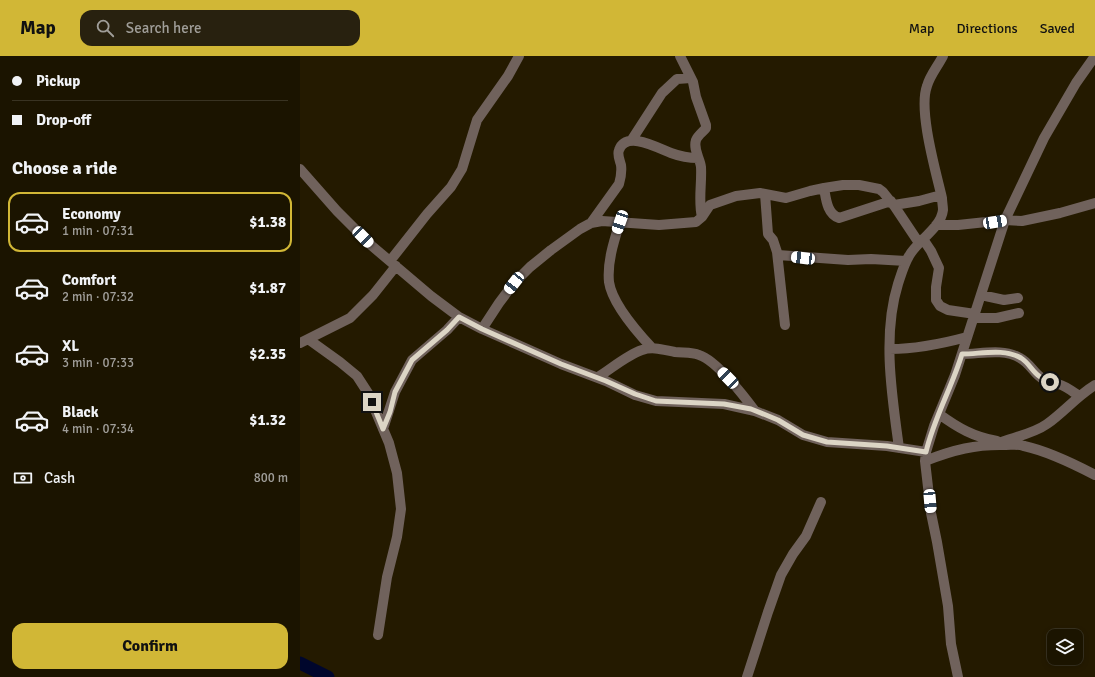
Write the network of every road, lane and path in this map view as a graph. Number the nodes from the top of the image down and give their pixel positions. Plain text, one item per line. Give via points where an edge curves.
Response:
1 (520, 56) edge
2 (680, 56) edge
3 (943, 56) edge
4 (1095, 56) edge
5 (691, 78) junction
6 (631, 141) junction
7 (698, 158) junction
8 (300, 169) edge
9 (824, 188) junction
10 (765, 194) junction
11 (941, 195) junction
12 (892, 203) junction
13 (1095, 203) edge
14 (702, 217) junction
15 (1005, 220) junction
16 (620, 222) junction
17 (591, 224) junction
18 (936, 225) junction
19 (921, 241) junction
20 (778, 255) junction
21 (906, 261) junction
22 (393, 263) junction
23 (981, 295) junction
24 (1018, 298) dead end
25 (1019, 313) dead end
26 (974, 316) junction
27 (459, 317) junction
28 (785, 325) dead end
29 (482, 329) junction
30 (967, 337) junction
31 (304, 341) edge
32 (652, 348) junction
33 (890, 349) junction
34 (962, 354) junction
35 (598, 377) junction
36 (1095, 386) edge
37 (1079, 396) junction
38 (755, 411) junction
39 (939, 414) junction
40 (383, 429) junction
41 (999, 443) junction
42 (899, 448) junction
43 (926, 457) junction
44 (1095, 475) edge
45 (821, 502) dead end
46 (378, 635) dead end
47 (748, 677) edge
48 (958, 677) edge

1 - 22 street via 477,120 462,169 451,187 427,214
2 - 5 street
3 - 11 street via 925,94 926,121
4 - 15 street via 1044,138
5 - 6 street via 677,79 662,93
5 - 7 street via 706,125 696,141
6 - 7 street
6 - 17 street via 625,142 619,150 621,176 618,184
7 - 14 street via 701,167
8 - 22 street via 337,211
9 - 10 street via 786,198
9 - 12 street via 843,185 866,186 879,189
9 - 12 street via 830,211 839,218
10 - 14 street via 750,193 710,205
10 - 20 street via 768,234 776,246
11 - 12 street via 919,201
11 - 18 street via 943,210
12 - 19 street
13 - 15 street via 1035,219
14 - 16 street via 696,222 659,225
15 - 18 street
15 - 23 street
16 - 17 street via 602,221
16 - 32 street via 611,254 609,284 633,328
17 - 29 street via 580,229 530,267 499,302
18 - 19 street
19 - 21 street
19 - 26 street via 931,251 939,268 936,300 940,306
20 - 21 street via 841,260
20 - 28 street
21 - 33 street via 892,309
22 - 27 street
22 - 31 street via 373,295 350,318
23 - 24 street via 1004,300
23 - 26 street
25 - 26 street via 997,318
26 - 30 street
27 - 29 street
27 - 40 street via 412,360 395,392
29 - 35 street via 561,364
30 - 33 street via 928,347
30 - 34 street
31 - 40 street via 340,362 357,376 368,393
32 - 35 street via 632,354
32 - 38 street via 699,354 737,388
33 - 42 street
34 - 37 street via 1013,355 1021,358 1038,376 1065,386
34 - 39 street
35 - 38 street via 656,401 724,404
36 - 37 street
37 - 41 street via 1046,425
38 - 42 street via 778,420 803,435 827,442
39 - 41 street via 967,432
39 - 43 street
40 - 46 street via 397,473 401,509 398,537 387,577
41 - 43 street
41 - 44 street via 1023,446 1071,463
42 - 43 street
43 - 48 street via 931,513
45 - 47 street via 806,536 781,575

